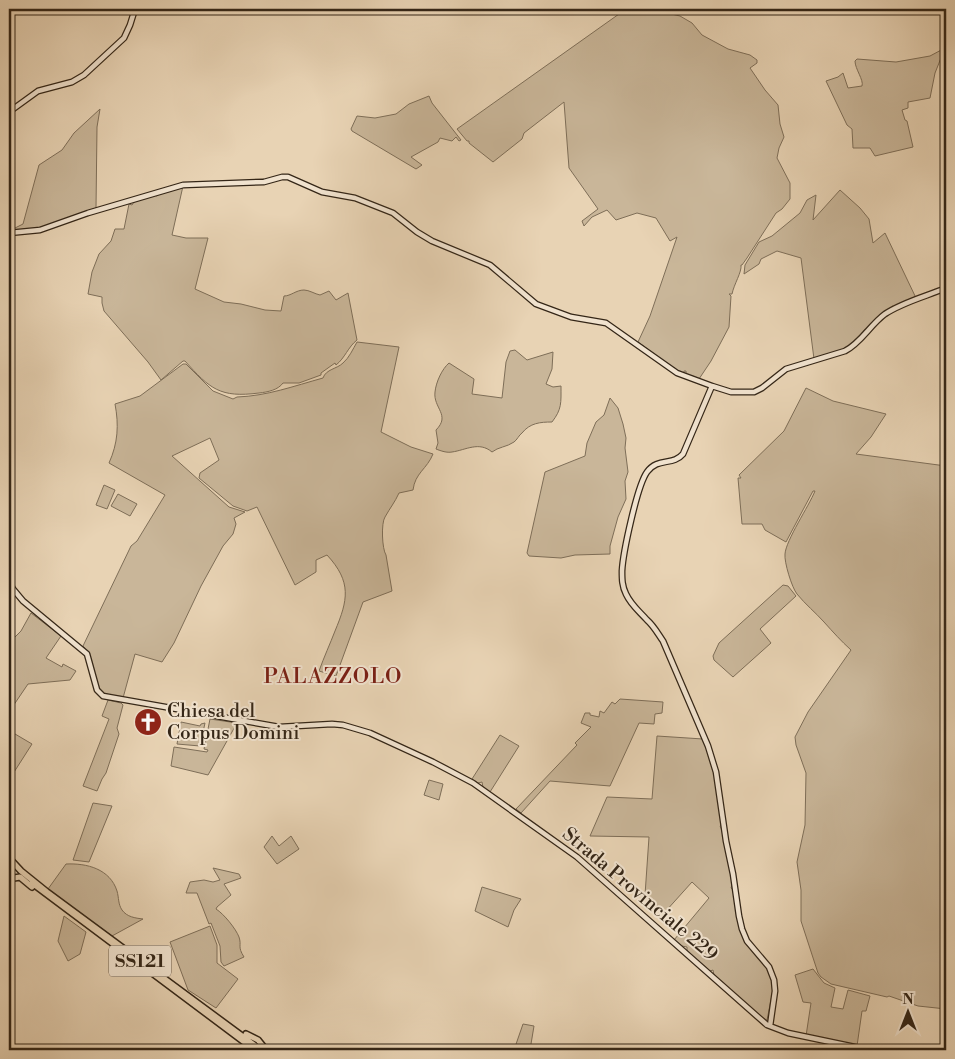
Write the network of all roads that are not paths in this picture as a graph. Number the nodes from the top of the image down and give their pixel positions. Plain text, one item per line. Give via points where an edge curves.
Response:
1 (135, 9) edge
2 (9, 112) edge
3 (9, 233) edge
4 (946, 288) edge
5 (712, 386) junction
6 (9, 530) edge
7 (9, 542) edge
8 (9, 581) edge
9 (9, 858) edge
10 (9, 863) edge
11 (19, 871) junction
12 (11, 874) edge
13 (45, 894) junction
14 (213, 1015) junction
15 (770, 1026) junction
16 (255, 1050) edge
17 (261, 1050) edge
18 (266, 1050) edge
19 (869, 1050) edge

1 - 2 street via 124,38 84,75 72,82 38,91
3 - 5 street via 40,230 183,185 264,182 285,177 387,210 438,244 490,265 536,304 571,317 606,323 677,373
4 - 5 street via 885,314 845,351 786,369 759,391 743,393
5 - 15 street via 683,454 674,461 656,464 644,477 624,556 622,582 631,603 663,641 713,763 740,923 747,941 769,967 774,980
6 - 7 street
8 - 15 street, Strada Provinciale 229 via 15,593 36,613 87,654 102,696 279,727 343,726 370,733 480,787 578,857
9 - 11 main road, SS121
10 - 11 main road, SS121
11 - 13 main road, SS121
11 - 14 main road, SS121
12 - 13 main road
13 - 16 main road, SS121
14 - 17 main road, SS121
14 - 18 main road via 258,1040
15 - 19 street, Strada Provinciale 229 via 798,1036

